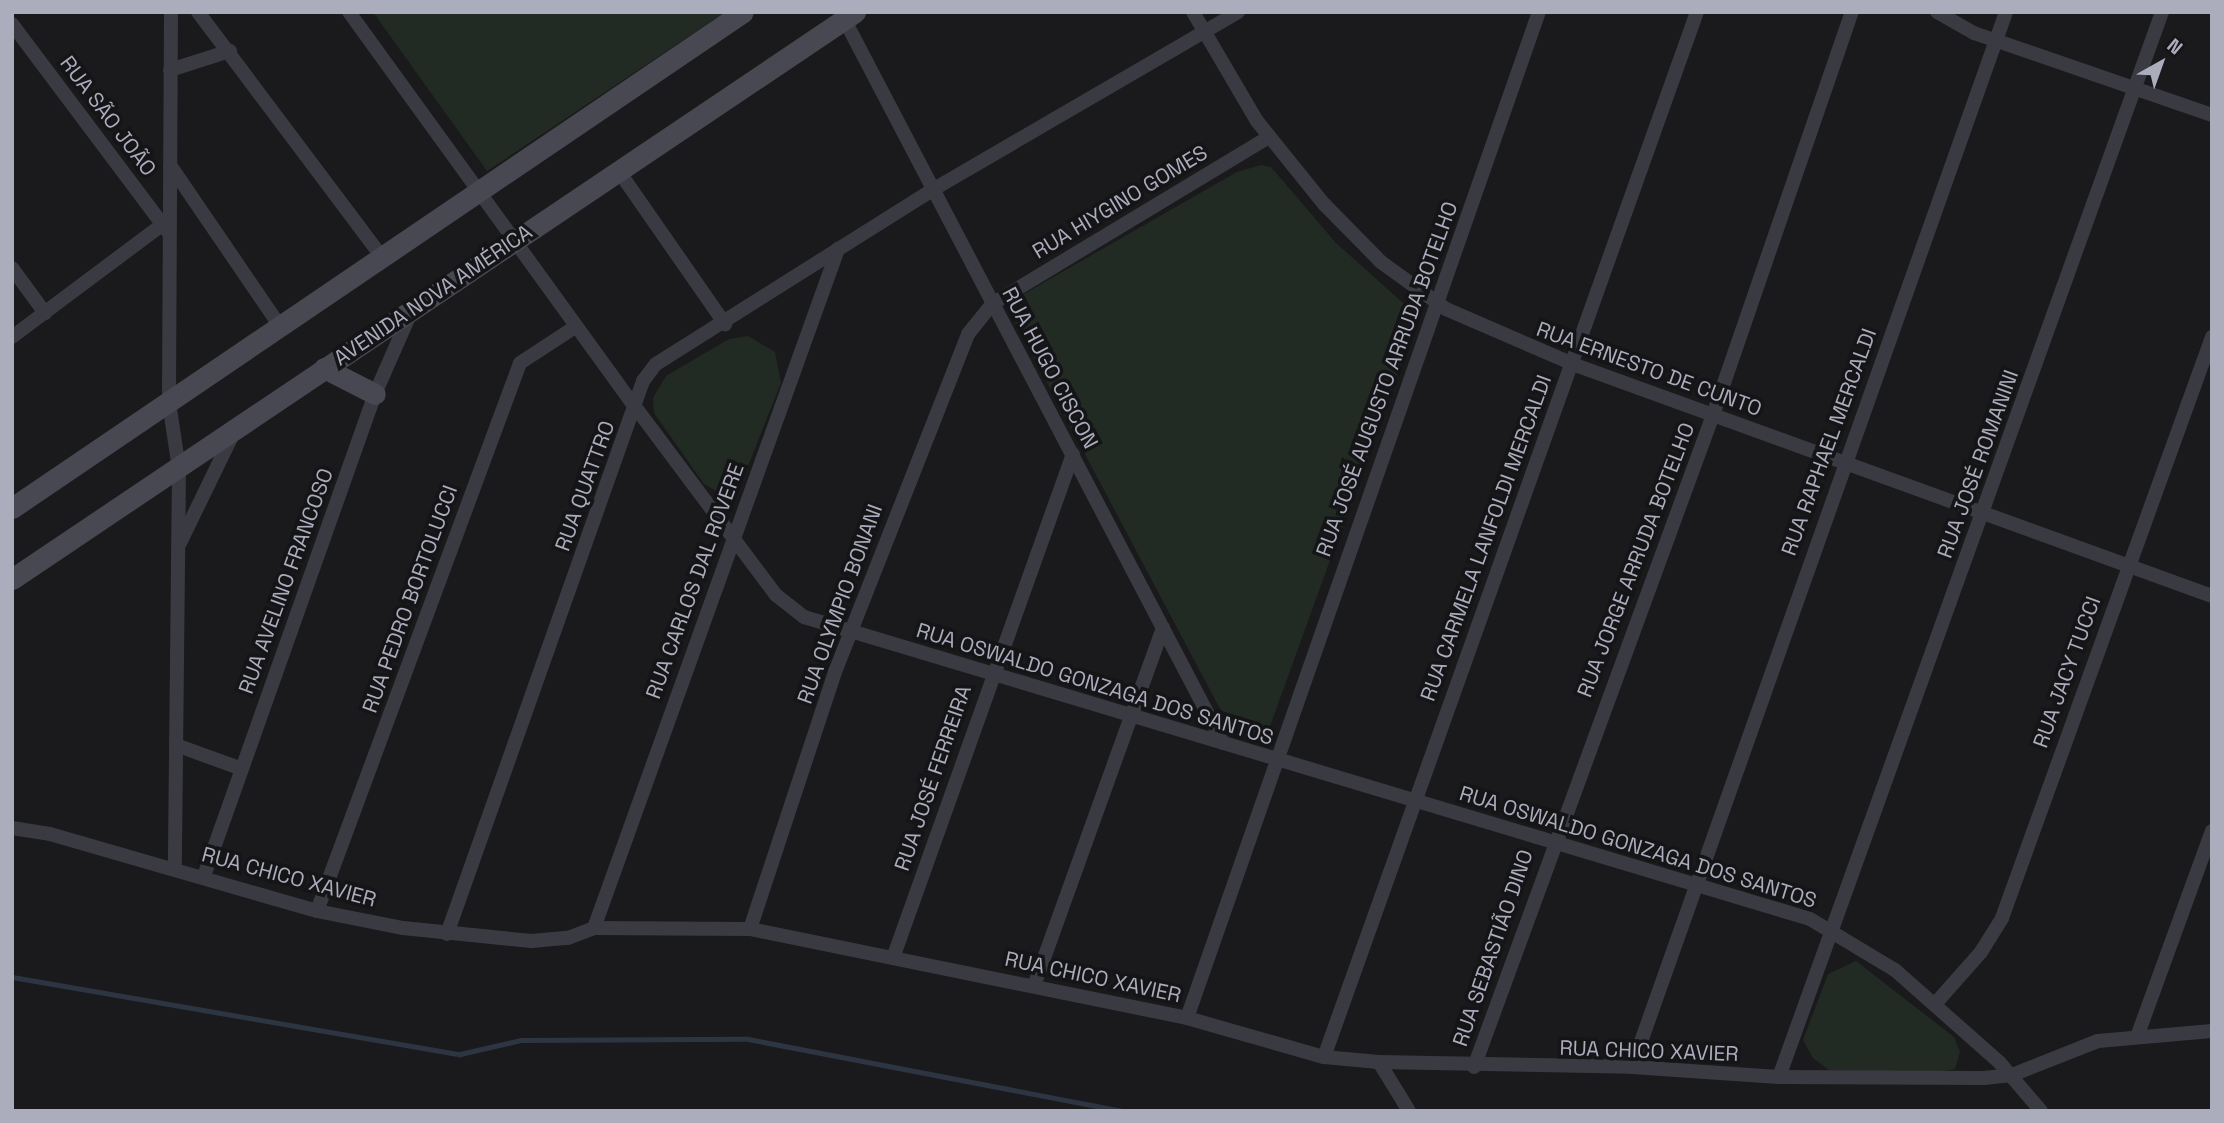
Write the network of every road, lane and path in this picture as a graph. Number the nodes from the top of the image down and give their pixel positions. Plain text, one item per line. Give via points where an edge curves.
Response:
1 (171, 12) edge
2 (198, 12) edge
3 (349, 12) edge
4 (743, 12) edge
5 (1193, 12) edge
6 (1238, 12) edge
7 (1539, 12) edge
8 (1697, 12) edge
9 (1852, 12) edge
10 (1937, 12) edge
11 (2006, 12) edge
12 (2162, 12) edge
13 (847, 15) edge
14 (12, 24) edge
15 (1205, 32) junction
16 (1996, 40) junction
17 (230, 51) junction
18 (170, 70) junction
19 (2134, 88) junction
20 (2212, 115) edge
21 (1269, 137) junction
22 (170, 165) junction
23 (618, 170) junction
24 (934, 188) junction
25 (482, 190) junction
26 (166, 228) junction
27 (516, 240) junction
28 (838, 249) junction
29 (380, 256) junction
30 (12, 268) edge
31 (1437, 302) junction
32 (415, 303) junction
33 (992, 304) junction
34 (45, 313) junction
35 (725, 324) junction
36 (280, 326) junction
37 (575, 327) junction
38 (12, 337) edge
39 (2212, 337) edge
40 (1570, 363) junction
41 (324, 368) junction
42 (375, 394) junction
43 (169, 402) junction
44 (636, 408) junction
45 (1713, 415) junction
46 (236, 429) junction
47 (1073, 454) junction
48 (1843, 463) junction
49 (179, 469) junction
50 (12, 508) edge
51 (1983, 513) junction
52 (733, 536) junction
53 (178, 547) junction
54 (2127, 565) junction
55 (12, 579) edge
56 (2212, 596) edge
57 (1163, 628) junction
58 (851, 633) junction
59 (992, 675) junction
60 (1133, 717) junction
61 (1223, 743) junction
62 (176, 745) junction
63 (1274, 759) junction
64 (242, 769) junction
65 (1414, 802) junction
66 (12, 828) edge
67 (2212, 831) edge
68 (1552, 844) junction
69 (175, 869) junction
70 (204, 876) junction
71 (1696, 888) junction
72 (317, 911) junction
73 (594, 928) junction
74 (750, 929) junction
75 (1835, 930) junction
76 (447, 934) junction
77 (892, 958) junction
78 (1034, 986) junction
79 (1935, 1004) junction
80 (1187, 1018) junction
81 (2212, 1031) edge
82 (2138, 1034) junction
83 (1324, 1057) junction
84 (1379, 1062) junction
85 (1475, 1067) junction
86 (1632, 1067) junction
87 (2012, 1075) junction
88 (1779, 1077) junction
89 (1409, 1111) edge
90 (2041, 1111) edge

1 - 18 street
2 - 17 street
3 - 25 street, RUA OSWALDO GONZAGA DOS SANTOS
4 - 25 street
5 - 15 street, RUA ERNESTO DE CUNTO
6 - 15 street, RUA QUATTRO
7 - 31 street, RUA JOSÉ AUGUSTO ARRUDA BOTELHO
8 - 40 street, RUA CARMELA LANFOLDI MERCALDI
9 - 45 street, RUA JORGE ARRUDA BOTELHO
10 - 16 street
11 - 16 street, RUA RAPHAEL MERCALDI
12 - 19 street, RUA JOSÉ ROMANINI
13 - 23 street, AVENIDA NOVA AMÉRICA
13 - 24 street, RUA HUGO CISCON
14 - 26 street, RUA SÃO JOÃO
15 - 21 street, RUA ERNESTO DE CUNTO
15 - 24 street, RUA QUATTRO
16 - 19 street
16 - 48 street, RUA RAPHAEL MERCALDI
17 - 18 street
17 - 29 street
18 - 22 street
19 - 20 street
19 - 51 street, RUA JOSÉ ROMANINI
21 - 31 street, RUA ERNESTO DE CUNTO via 1350,232
21 - 33 street, RUA HIYGINO GOMES
22 - 26 street
22 - 36 street
23 - 27 street, AVENIDA NOVA AMÉRICA
23 - 35 street
24 - 28 street, RUA QUATTRO
24 - 33 street, RUA HUGO CISCON
25 - 27 street, RUA OSWALDO GONZAGA DOS SANTOS
25 - 29 street
26 - 34 street
26 - 43 street
27 - 32 street, AVENIDA NOVA AMÉRICA
27 - 37 street, RUA OSWALDO GONZAGA DOS SANTOS
28 - 35 street, RUA QUATTRO
28 - 52 street, RUA CARLOS DAL ROVERE
29 - 36 street
30 - 34 street
31 - 40 street, RUA ERNESTO DE CUNTO
31 - 63 street, RUA JOSÉ AUGUSTO ARRUDA BOTELHO
32 - 41 street, AVENIDA NOVA AMÉRICA
32 - 42 street, RUA AVELINO FRANCOSO
33 - 47 street, RUA HUGO CISCON
33 - 58 street, RUA OLYMPIO BONANI via 950,370
34 - 38 street
35 - 44 street, RUA QUATTRO via 656,364 643,381
36 - 43 street
37 - 44 street, RUA OSWALDO GONZAGA DOS SANTOS
37 - 72 street, RUA PEDRO BORTOLUCCI via 520,363
39 - 54 street, RUA JACY TUCCI
40 - 45 street, RUA ERNESTO DE CUNTO
40 - 65 street, RUA CARMELA LANFOLDI MERCALDI
41 - 42 street
41 - 46 street, AVENIDA NOVA AMÉRICA
42 - 64 street, RUA AVELINO FRANCOSO
43 - 49 street
43 - 50 street
44 - 52 street, RUA OSWALDO GONZAGA DOS SANTOS
44 - 76 street, RUA QUATTRO
45 - 48 street, RUA ERNESTO DE CUNTO
45 - 68 street, RUA JORGE ARRUDA BOTELHO
46 - 49 street, AVENIDA NOVA AMÉRICA
46 - 53 street
47 - 57 street, RUA HUGO CISCON
47 - 59 street, RUA JOSÉ FERREIRA
48 - 51 street, RUA ERNESTO DE CUNTO
48 - 71 street, RUA RAPHAEL MERCALDI
49 - 53 street
49 - 55 street, AVENIDA NOVA AMÉRICA
51 - 54 street, RUA ERNESTO DE CUNTO
51 - 75 street, RUA JOSÉ ROMANINI
52 - 58 street, RUA OSWALDO GONZAGA DOS SANTOS via 776,595 804,617
52 - 73 street, RUA CARLOS DAL ROVERE
53 - 62 street
54 - 56 street, RUA ERNESTO DE CUNTO
54 - 79 street, RUA JACY TUCCI via 2002,918 1981,952
57 - 60 street
57 - 61 street, RUA HUGO CISCON
58 - 59 street, RUA OSWALDO GONZAGA DOS SANTOS
58 - 74 street, RUA OLYMPIO BONANI
59 - 60 street, RUA OSWALDO GONZAGA DOS SANTOS
59 - 77 street, RUA JOSÉ FERREIRA
60 - 61 street, RUA OSWALDO GONZAGA DOS SANTOS
60 - 78 street
61 - 63 street, RUA OSWALDO GONZAGA DOS SANTOS
62 - 64 street
62 - 69 street
63 - 65 street, RUA OSWALDO GONZAGA DOS SANTOS
63 - 80 street, RUA JOSÉ AUGUSTO ARRUDA BOTELHO
64 - 70 street, RUA AVELINO FRANCOSO
65 - 68 street, RUA OSWALDO GONZAGA DOS SANTOS
65 - 83 street, RUA CARMELA LANFOLDI MERCALDI
66 - 69 street, RUA CHICO XAVIER
67 - 82 street
68 - 71 street, RUA OSWALDO GONZAGA DOS SANTOS
68 - 85 street, RUA SEBASTIÃO DINO
69 - 70 street, RUA CHICO XAVIER
70 - 72 street, RUA CHICO XAVIER
71 - 75 street, RUA OSWALDO GONZAGA DOS SANTOS
71 - 86 street, RUA RAPHAEL MERCALDI
72 - 76 street, RUA CHICO XAVIER
73 - 74 street, RUA CHICO XAVIER
73 - 76 street, RUA CHICO XAVIER via 568,938 531,941
74 - 77 street, RUA CHICO XAVIER
75 - 79 street, RUA OSWALDO GONZAGA DOS SANTOS
75 - 88 street, RUA JOSÉ ROMANINI
77 - 78 street, RUA CHICO XAVIER
78 - 80 street, RUA CHICO XAVIER
79 - 87 street, RUA OSWALDO GONZAGA DOS SANTOS
80 - 83 street, RUA CHICO XAVIER
81 - 82 street
82 - 87 street via 2072,1048
83 - 84 street, RUA CHICO XAVIER
84 - 85 street, RUA CHICO XAVIER
84 - 89 street
85 - 86 street, RUA CHICO XAVIER
86 - 88 street, RUA CHICO XAVIER
87 - 88 street, RUA CHICO XAVIER
87 - 90 street, RUA OSWALDO GONZAGA DOS SANTOS

